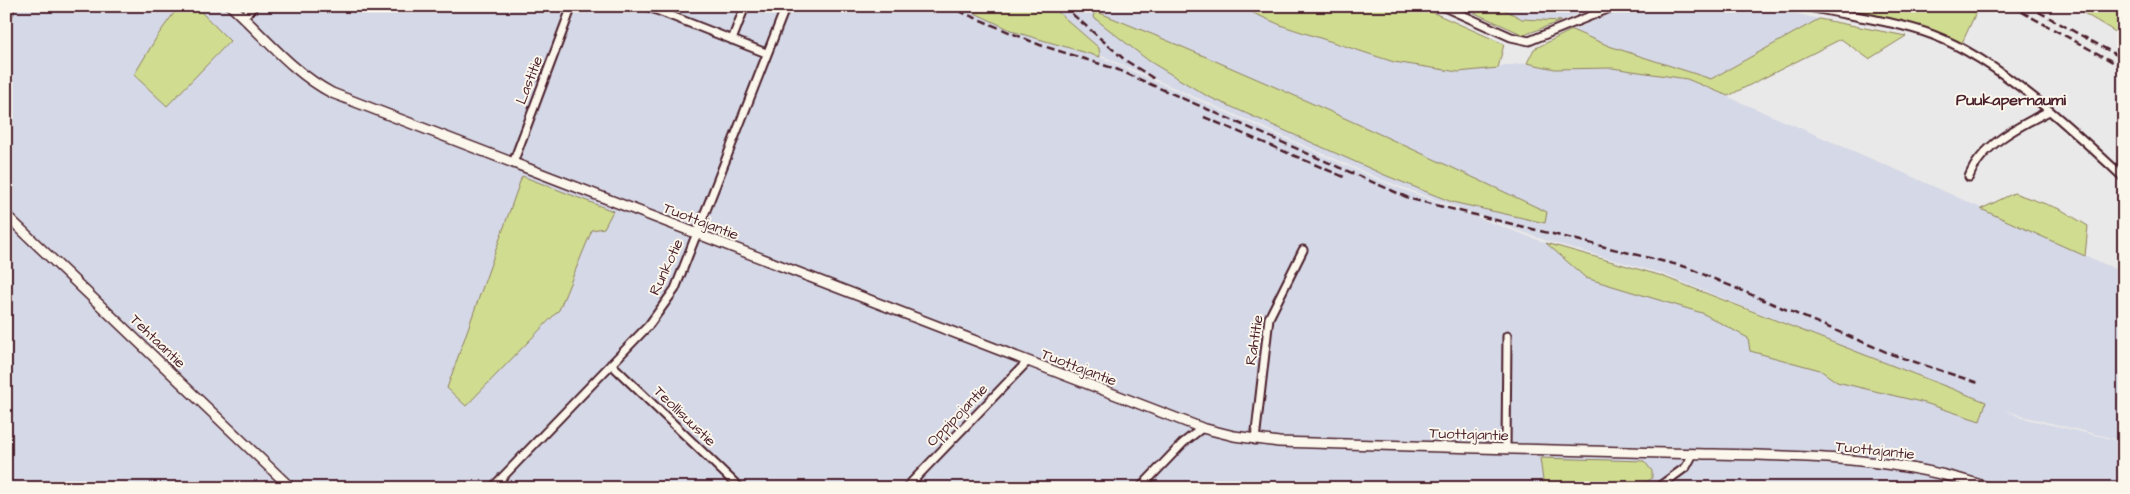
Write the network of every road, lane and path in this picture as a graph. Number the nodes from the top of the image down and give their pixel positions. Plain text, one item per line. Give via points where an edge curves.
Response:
1 (10, 6) edge
2 (231, 6) edge
3 (254, 6) edge
4 (572, 6) edge
5 (646, 6) edge
6 (746, 6) edge
7 (786, 6) edge
8 (1442, 6) edge
9 (1615, 6) edge
10 (1804, 6) edge
11 (244, 17) junction
12 (6, 19) edge
13 (732, 40) junction
14 (766, 53) junction
15 (2049, 111) junction
16 (513, 163) junction
17 (1969, 177) dead end
18 (2124, 178) edge
19 (6, 215) edge
20 (697, 234) junction
21 (1303, 250) dead end
22 (1507, 336) dead end
23 (1028, 362) junction
24 (611, 364) junction
25 (1202, 428) junction
26 (1255, 440) junction
27 (1506, 449) junction
28 (1694, 454) junction
29 (291, 488) edge
30 (492, 488) edge
31 (740, 488) edge
32 (906, 488) edge
33 (1140, 488) edge
34 (1656, 488) edge
35 (1988, 488) edge

1 - 12 street
2 - 11 street, Tuottajantie
3 - 11 street
4 - 16 street, Lastitie
5 - 13 street
6 - 13 street
7 - 14 street, Runkotie
8 - 9 street via 1511,37 1529,41
10 - 15 street via 1932,35 1961,47
11 - 16 street, Tuottajantie via 293,66 319,86
13 - 14 street
14 - 20 street, Runkotie
15 - 17 street via 1984,152
15 - 18 street
16 - 20 street, Tuottajantie
19 - 29 street, Tehtaantie
20 - 23 street, Tuottajantie
20 - 24 street, Runkotie via 675,289 662,309
21 - 26 street, Rahtitie via 1269,318
22 - 27 street
23 - 25 street, Tuottajantie
23 - 32 street, Oppipojantie
24 - 30 street, Runkotie
24 - 31 street, Teollisuustie
25 - 26 street, Tuottajantie
25 - 33 street
26 - 27 street, Tuottajantie
27 - 28 street, Tuottajantie
28 - 34 street via 1686,467
28 - 35 street, Tuottajantie via 1890,463 1943,473

